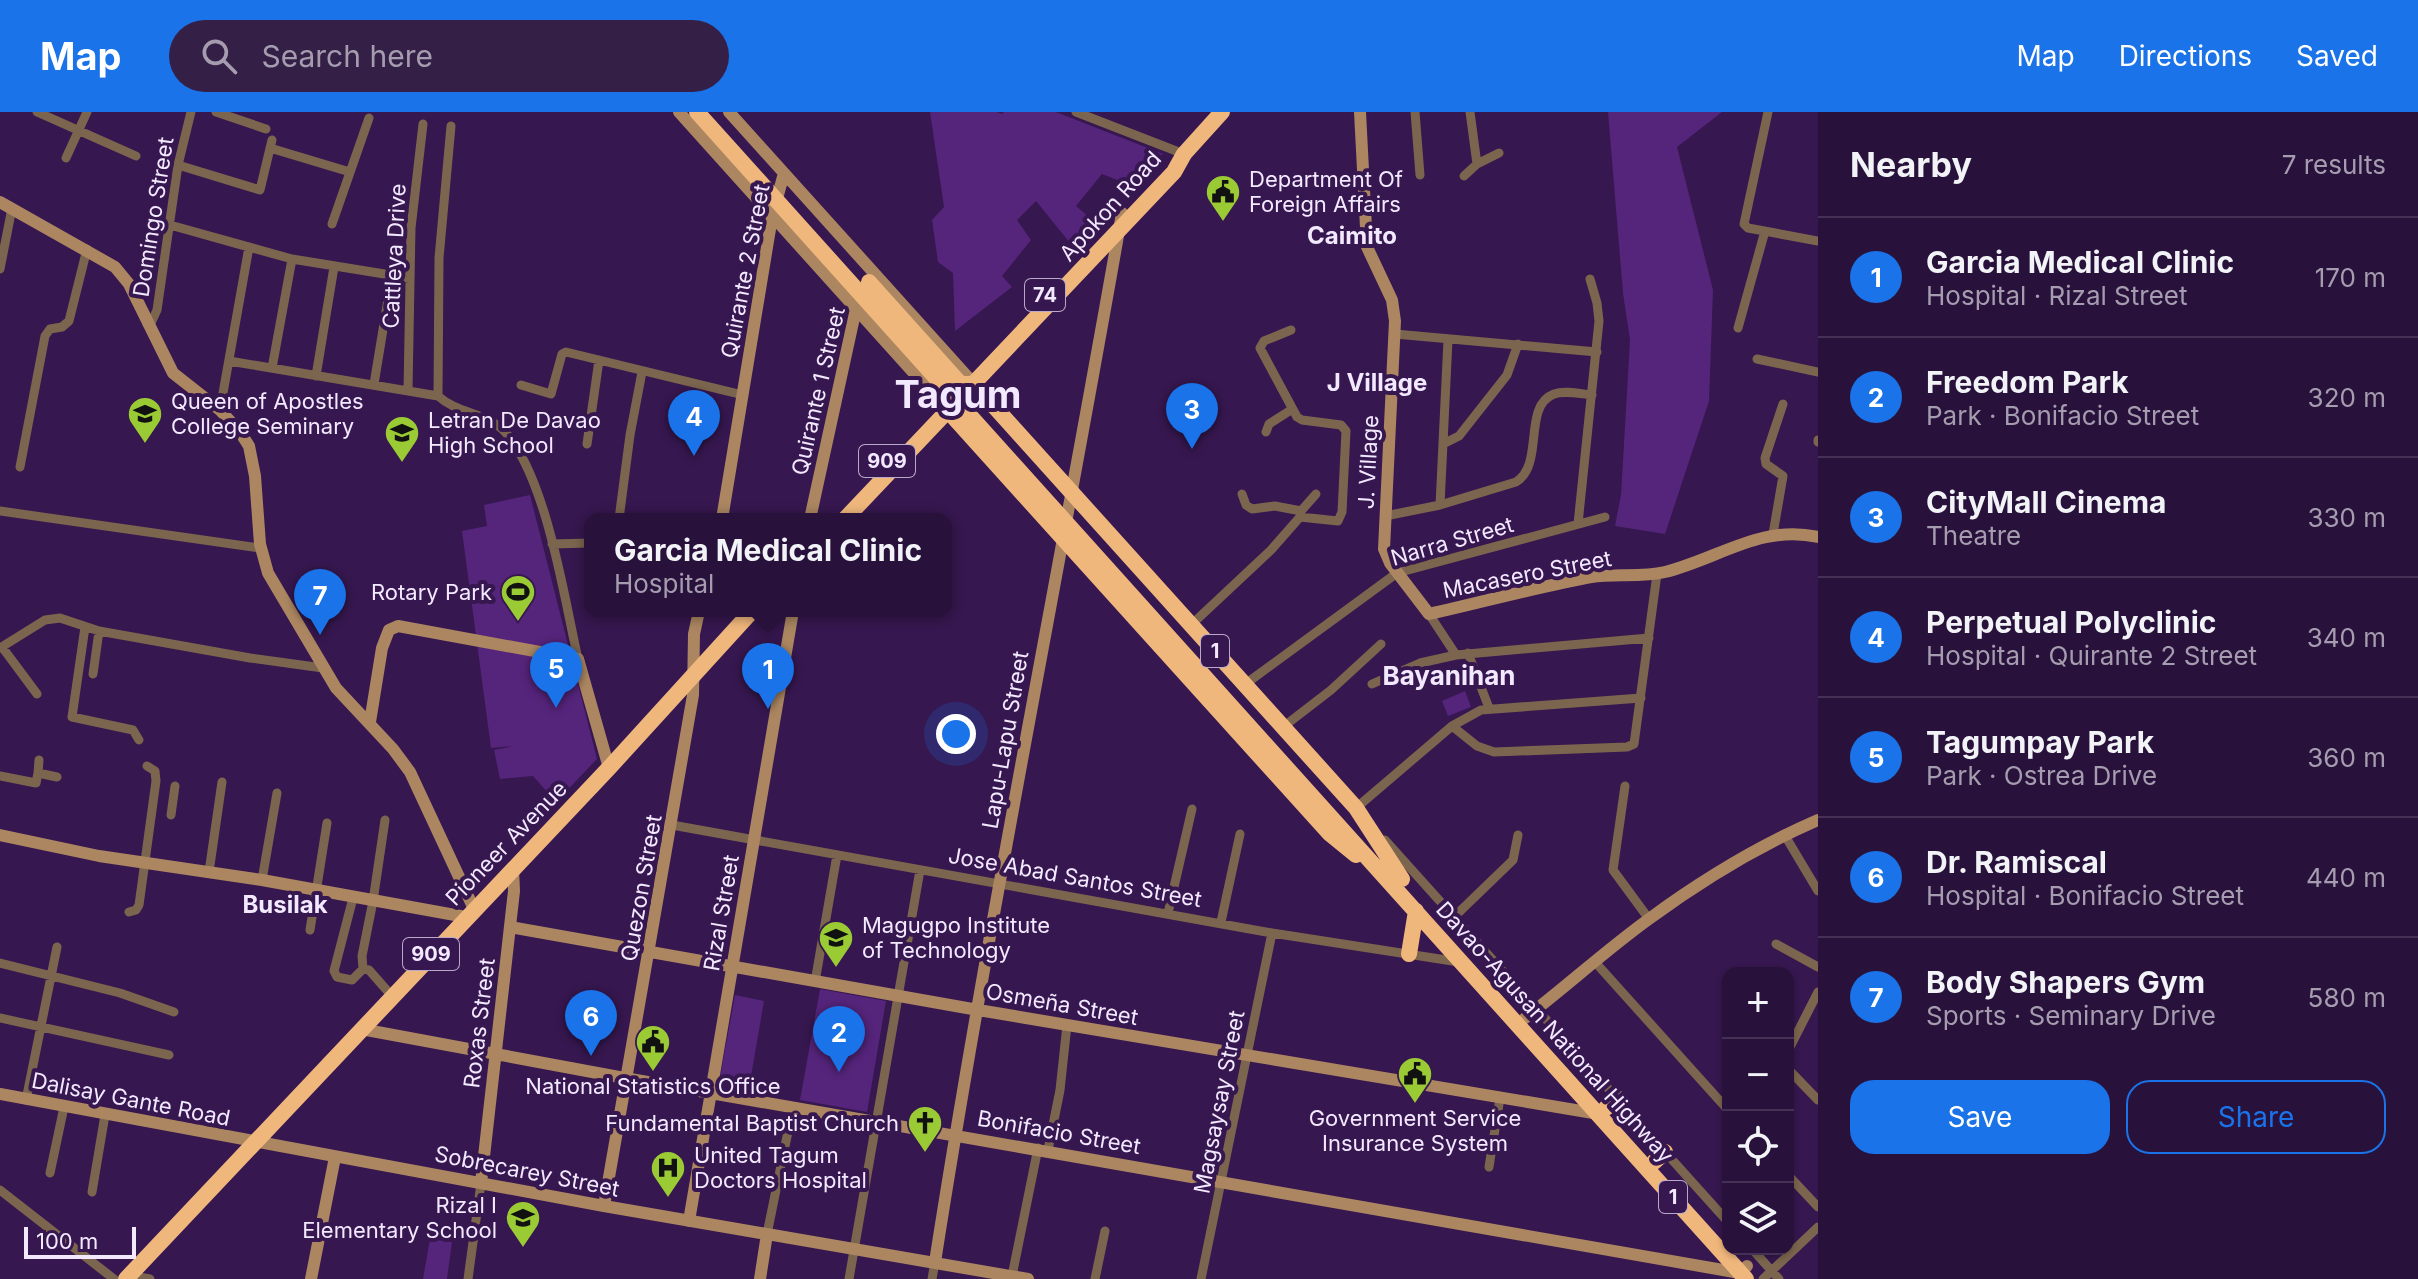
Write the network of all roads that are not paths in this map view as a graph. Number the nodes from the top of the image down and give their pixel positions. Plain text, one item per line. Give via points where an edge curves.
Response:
1 (37, 112) edge
2 (87, 112) edge
3 (191, 112) edge
4 (216, 112) edge
5 (679, 112) edge
6 (697, 112) edge
7 (711, 112) edge
8 (729, 112) edge
9 (1076, 112) edge
10 (1222, 112) edge
11 (1360, 112) edge
12 (1415, 112) edge
13 (1470, 112) edge
14 (1768, 112) edge
15 (369, 118) dead end
16 (423, 124) dead end
17 (451, 126) dead end
18 (266, 129) dead end
19 (78, 130) junction
20 (1499, 153) dead end
21 (1184, 154) junction
22 (136, 156) dead end
23 (66, 158) dead end
24 (1477, 164) junction
25 (178, 165) junction
26 (350, 172) junction
27 (784, 173) junction
28 (1420, 175) dead end
29 (1464, 176) dead end
30 (0, 202) edge
31 (12, 208) junction
32 (1122, 213) junction
33 (772, 217) junction
34 (332, 224) dead end
35 (170, 225) junction
36 (1119, 231) junction
37 (1765, 231) junction
38 (1818, 241) edge
39 (249, 247) junction
40 (87, 249) junction
41 (292, 259) junction
42 (334, 267) junction
43 (0, 269) edge
44 (392, 275) junction
45 (409, 278) junction
46 (1590, 279) dead end
47 (875, 283) junction
48 (857, 300) junction
49 (147, 324) junction
50 (1738, 328) dead end
51 (1291, 330) dead end
52 (1395, 334) junction
53 (1448, 340) junction
54 (1518, 344) junction
55 (1597, 352) junction
56 (1757, 359) dead end
57 (599, 360) junction
58 (229, 361) junction
59 (272, 368) junction
60 (642, 372) junction
61 (1818, 372) edge
62 (316, 376) junction
63 (374, 384) junction
64 (967, 384) junction
65 (521, 385) dead end
66 (408, 390) junction
67 (743, 395) junction
68 (1592, 395) junction
69 (438, 396) junction
70 (948, 404) junction
71 (1783, 404) dead end
72 (220, 410) junction
73 (1291, 410) junction
74 (1266, 432) dead end
75 (587, 444) dead end
76 (1443, 444) junction
77 (20, 467) dead end
78 (1073, 494) junction
79 (1242, 494) dead end
80 (1316, 494) dead end
81 (1440, 505) junction
82 (0, 511) edge
83 (620, 513) edge
84 (723, 513) edge
85 (811, 513) edge
86 (839, 513) edge
87 (850, 513) edge
88 (1301, 514) junction
89 (1385, 516) junction
90 (1605, 517) dead end
91 (1578, 524) junction
92 (1773, 534) junction
93 (1818, 537) edge
94 (1063, 539) junction
95 (584, 543) edge
96 (552, 544) junction
97 (260, 548) junction
98 (1397, 573) junction
99 (1657, 574) junction
100 (1429, 614) junction
101 (699, 617) edge
102 (746, 617) edge
103 (792, 617) edge
104 (85, 627) junction
105 (99, 631) junction
106 (1182, 634) junction
107 (1649, 638) junction
108 (1381, 644) dead end
109 (1, 648) edge
110 (1468, 653) junction
111 (1456, 655) junction
112 (578, 659) junction
113 (698, 661) junction
114 (323, 668) junction
115 (93, 674) dead end
116 (1372, 684) dead end
117 (1244, 685) junction
118 (37, 694) dead end
119 (1641, 698) junction
120 (1489, 708) junction
121 (370, 722) junction
122 (1452, 726) junction
123 (1283, 727) junction
124 (139, 740) dead end
125 (39, 760) dead end
126 (147, 766) dead end
127 (609, 768) junction
128 (38, 773) junction
129 (0, 776) edge
130 (57, 777) dead end
131 (222, 782) dead end
132 (175, 786) dead end
133 (1625, 786) dead end
134 (277, 793) dead end
135 (1356, 808) junction
136 (1192, 809) dead end
137 (153, 813) junction
138 (385, 820) dead end
139 (1818, 820) edge
140 (327, 823) dead end
141 (672, 825) junction
142 (1240, 834) dead end
143 (1784, 834) junction
144 (0, 835) edge
145 (1518, 835) dead end
146 (754, 840) junction
147 (837, 855) junction
148 (146, 864) junction
149 (513, 868) junction
150 (920, 870) junction
151 (209, 872) junction
152 (262, 880) junction
153 (1398, 883) junction
154 (1000, 885) junction
155 (1818, 891) edge
156 (316, 892) junction
157 (353, 898) junction
158 (373, 901) junction
159 (469, 906) junction
160 (1416, 911) junction
161 (129, 912) dead end
162 (1168, 913) junction
163 (1454, 917) junction
164 (1649, 919) junction
165 (1221, 922) junction
166 (510, 927) junction
167 (310, 930) dead end
168 (1272, 933) junction
169 (1776, 944) dead end
170 (57, 947) dead end
171 (650, 953) junction
172 (1409, 954) junction
173 (1466, 959) junction
174 (1595, 962) junction
175 (0, 963) edge
176 (732, 967) junction
177 (1818, 967) edge
178 (363, 969) junction
179 (51, 976) junction
180 (815, 982) junction
181 (1818, 992) edge
182 (391, 995) junction
183 (899, 996) junction
184 (978, 1010) junction
185 (174, 1012) dead end
186 (1531, 1014) junction
187 (0, 1018) edge
188 (1067, 1025) junction
189 (41, 1028) junction
190 (361, 1029) junction
191 (1794, 1039) edge
192 (495, 1054) junction
193 (169, 1055) dead end
194 (1246, 1055) junction
195 (1794, 1075) edge
196 (627, 1078) junction
197 (711, 1092) junction
198 (0, 1094) edge
199 (1500, 1098) junction
200 (26, 1100) junction
201 (1818, 1100) edge
202 (1722, 1103) edge
203 (64, 1107) junction
204 (793, 1107) junction
205 (1607, 1107) junction
206 (105, 1115) junction
207 (878, 1122) junction
208 (957, 1135) junction
209 (255, 1143) junction
210 (1043, 1149) junction
211 (335, 1157) junction
212 (1660, 1157) junction
213 (1489, 1167) dead end
214 (50, 1173) dead end
215 (1221, 1181) junction
216 (1794, 1181) edge
217 (481, 1183) junction
218 (0, 1190) edge
219 (1667, 1190) junction
220 (92, 1192) dead end
221 (1653, 1202) dead end
222 (604, 1206) junction
223 (1818, 1207) edge
224 (1722, 1216) edge
225 (689, 1221) junction
226 (1818, 1227) edge
227 (1105, 1231) dead end
228 (767, 1234) junction
229 (1722, 1236) edge
230 (855, 1249) junction
231 (1735, 1255) edge
232 (1755, 1255) edge
233 (935, 1262) junction
234 (1745, 1273) edge
235 (134, 1276) edge
236 (1012, 1276) junction
237 (1768, 1277) edge
238 (114, 1279) edge
239 (150, 1279) edge
240 (311, 1279) edge
241 (468, 1279) edge
242 (760, 1279) edge
243 (849, 1279) edge
244 (932, 1279) edge
245 (1028, 1279) edge
246 (1095, 1279) edge
247 (1201, 1279) edge

1 - 19 street
2 - 19 street
3 - 25 street, Domingo Street
4 - 18 street
5 - 33 street
6 - 106 highway, Davao-Agusan National Highway / 1
7 - 106 highway, Davao-Agusan National Highway / 1
8 - 27 street
9 - 21 street
10 - 21 highway, Apokon Road / 74
11 - 52 street, J. Village via 1367,247 1392,300
12 - 28 street
13 - 24 street
14 - 37 street via 1744,222
15 - 26 street
16 - 45 street, Cattleya Drive
17 - 69 street via 439,258
19 - 22 street
19 - 23 street
20 - 24 street
21 - 32 highway, Apokon Road / 74
21 - 36 highway, Apokon Road / 74
24 - 29 street
25 - 26 street via 260,190 271,144
25 - 35 street, Domingo Street
26 - 34 street
27 - 33 street, Quirante 2 Street
27 - 47 street
30 - 31 street
31 - 40 street
31 - 43 street
32 - 36 street, Lapu-Lapu Street
32 - 64 highway, Apokon Road / 74
33 - 48 street
33 - 67 street, Quirante 2 Street
35 - 39 street
35 - 49 street, Domingo Street via 157,310
36 - 64 highway, Apokon Road / 74
36 - 78 street, Lapu-Lapu Street
37 - 38 street
37 - 50 street
39 - 41 street
39 - 58 street
40 - 49 street via 125,278
40 - 77 street via 69,321 45,336
41 - 42 street
41 - 59 street
42 - 44 street
42 - 62 street
44 - 45 street
44 - 63 street
45 - 66 street, Cattleya Drive
46 - 55 street via 1599,312
47 - 48 street, Quirante 1 Street
47 - 64 highway, Davao-Agusan National Highway / 1
48 - 70 highway, Davao-Agusan National Highway / 1
48 - 85 street, Quirante 1 Street
49 - 72 street via 173,373
51 - 73 street via 1264,341 1260,348
52 - 53 street
52 - 89 street, J. Village
53 - 54 street
53 - 76 street
54 - 55 street
54 - 76 street via 1507,375 1459,436
55 - 68 street
56 - 61 street
57 - 60 street
57 - 65 street via 564,353 551,394
57 - 75 street
58 - 59 street
58 - 72 street
59 - 62 street
60 - 67 street
60 - 83 street
62 - 63 street
63 - 66 street
64 - 70 highway, 74
64 - 78 highway, Davao-Agusan National Highway / 1
66 - 69 street
67 - 84 street, Quirante 2 Street
68 - 81 street via 1560,393 1545,400 1524,477
68 - 91 street
69 - 96 street via 449,406 489,418 506,434 531,472
70 - 86 highway, 909
70 - 87 highway, 909
70 - 94 highway, Davao-Agusan National Highway / 1
71 - 92 street via 1765,458 1783,476
72 - 97 street via 251,455
73 - 74 street via 1269,424
73 - 88 street via 1302,420 1341,425 1346,431 1341,517 1332,522
76 - 81 street
78 - 94 street, Lapu-Lapu Street
78 - 106 highway, Davao-Agusan National Highway / 1
79 - 88 street via 1252,509 1275,506
80 - 88 street
81 - 89 street
82 - 97 street
88 - 106 street via 1271,550
89 - 98 street, J. Village via 1384,549
90 - 91 street, Narra Street
91 - 98 street, Narra Street
92 - 93 street, Macasero Street
92 - 99 street, Macasero Street
94 - 153 highway, Davao-Agusan National Highway / 1 via 1329,833
94 - 154 street, Lapu-Lapu Street
95 - 96 street
96 - 112 street
97 - 114 street via 268,573
98 - 100 street, J. Village
98 - 117 street, Narra Street
99 - 100 street, Macasero Street via 1592,577
99 - 107 street
100 - 111 street
101 - 113 street
102 - 113 highway, Pioneer Avenue / 909
103 - 146 street, Rizal Street
104 - 105 street
104 - 109 street via 53,618
104 - 124 street via 72,717 133,730
105 - 114 street
105 - 115 street
106 - 117 highway, Davao-Agusan National Highway / 1
106 - 153 highway, Davao-Agusan National Highway / 1
107 - 110 street
107 - 119 street
108 - 123 street
109 - 118 street
110 - 111 street
110 - 120 street
111 - 116 street via 1420,663
112 - 121 street via 393,627 384,640
112 - 127 street
113 - 127 highway, Pioneer Avenue / 909
113 - 141 street, Quezon Street
114 - 121 street via 342,696
117 - 123 highway, Davao-Agusan National Highway / 1
119 - 120 street
119 - 122 street via 1636,740 1627,747 1494,752
120 - 122 street
121 - 159 street via 418,783
122 - 135 street
123 - 135 highway, Davao-Agusan National Highway / 1
125 - 128 street
126 - 137 street via 156,775
127 - 149 highway, Pioneer Avenue / 909
128 - 129 street via 36,783
128 - 130 street
131 - 151 street
132 - 137 street via 176,816
133 - 164 street via 1613,870
134 - 152 street
135 - 153 highway, Davao-Agusan National Highway / 1
135 - 163 street
136 - 162 street
137 - 148 street
138 - 158 street
139 - 143 street
140 - 156 street
141 - 146 street, Jose Abad Santos Street
141 - 171 street, Quezon Street
142 - 165 street
143 - 155 street
143 - 164 street
144 - 148 street
145 - 163 street via 1513,860
146 - 147 street, Jose Abad Santos Street
146 - 176 street, Rizal Street
147 - 150 street, Jose Abad Santos Street
147 - 180 street
148 - 151 street
148 - 161 street via 139,905
149 - 159 highway, Pioneer Avenue / 909
149 - 166 street, Roxas Street
150 - 154 street, Jose Abad Santos Street
150 - 183 street
151 - 152 street
152 - 156 street
153 - 160 highway, Davao-Agusan National Highway / 1
153 - 173 highway, Davao-Agusan National Highway / 1
154 - 162 street, Jose Abad Santos Street
154 - 184 street, Lapu-Lapu Street
156 - 157 street
156 - 167 street
157 - 158 street
157 - 178 street via 334,971 337,977 352,980
158 - 159 street
158 - 178 street
159 - 182 highway, Pioneer Avenue / 909
160 - 172 highway
160 - 173 highway, Davao-Agusan National Highway / 1
162 - 165 street, Jose Abad Santos Street
163 - 186 street
164 - 174 street
165 - 168 street, Jose Abad Santos Street
166 - 171 street, Osmeña Street
166 - 192 street, Roxas Street
168 - 172 street, Jose Abad Santos Street
168 - 194 street, Magsaysay Street
169 - 177 street
170 - 179 street
171 - 176 street, Osmeña Street
171 - 196 street, Quezon Street
172 - 173 street, Jose Abad Santos Street
173 - 186 highway, Davao-Agusan National Highway / 1
173 - 205 highway, Davao-Agusan National Highway / 1
174 - 186 street
174 - 202 street
175 - 179 street
176 - 180 street, Osmeña Street
176 - 197 street, Rizal Street
178 - 182 street
179 - 185 street
179 - 189 street
180 - 183 street, Osmeña Street
181 - 191 street
182 - 190 highway, Pioneer Avenue / 909
183 - 184 street, Osmeña Street
183 - 207 street
184 - 188 street, Osmeña Street
184 - 208 street, Lapu-Lapu Street
186 - 205 highway, Davao-Agusan National Highway / 1
187 - 189 street
188 - 194 street, Osmeña Street
188 - 210 street via 1060,1090
189 - 193 street
189 - 200 street
190 - 192 street, Bonifacio Street
190 - 209 highway, Pioneer Avenue / 909
192 - 196 street, Bonifacio Street
192 - 217 street, Roxas Street
194 - 199 street, Osmeña Street
194 - 215 street, Magsaysay Street
195 - 201 street
196 - 197 street, Bonifacio Street
196 - 222 street, Quezon Street
197 - 204 street, Bonifacio Street
197 - 225 street, Rizal Street
198 - 200 street, Dalisay Gante Road
199 - 205 street, Osmeña Street
199 - 213 street
200 - 203 street, Dalisay Gante Road
203 - 206 street, Dalisay Gante Road
203 - 214 street
204 - 207 street, Bonifacio Street
204 - 228 street
205 - 212 highway, Davao-Agusan National Highway / 1
205 - 219 highway, Davao-Agusan National Highway / 1
206 - 209 street, Dalisay Gante Road
206 - 220 street
207 - 208 street, Bonifacio Street
207 - 230 street
208 - 210 street, Bonifacio Street
208 - 233 street, Lapu-Lapu Street
209 - 211 street, Sobrecarey Street
209 - 235 highway, Pioneer Avenue / 909
210 - 215 street, Bonifacio Street
210 - 236 street
211 - 217 street, Sobrecarey Street
211 - 240 street
212 - 224 street
212 - 229 highway, Davao-Agusan National Highway / 1
215 - 234 street, Bonifacio Street
215 - 247 street, Magsaysay Street
216 - 223 street
217 - 222 street, Sobrecarey Street
217 - 241 street
218 - 238 street
219 - 221 highway
219 - 234 highway, Davao-Agusan National Highway / 1
222 - 225 street, Sobrecarey Street
225 - 228 street, Sobrecarey Street
226 - 237 street
227 - 246 street
228 - 230 street, Sobrecarey Street
228 - 242 street
230 - 233 street, Sobrecarey Street
230 - 243 street
231 - 234 highway, Davao-Agusan National Highway / 1
232 - 237 street
233 - 236 street, Sobrecarey Street
233 - 244 street, Lapu-Lapu Street
234 - 237 highway, Davao-Agusan National Highway / 1
235 - 239 street
236 - 245 street, Sobrecarey Street

